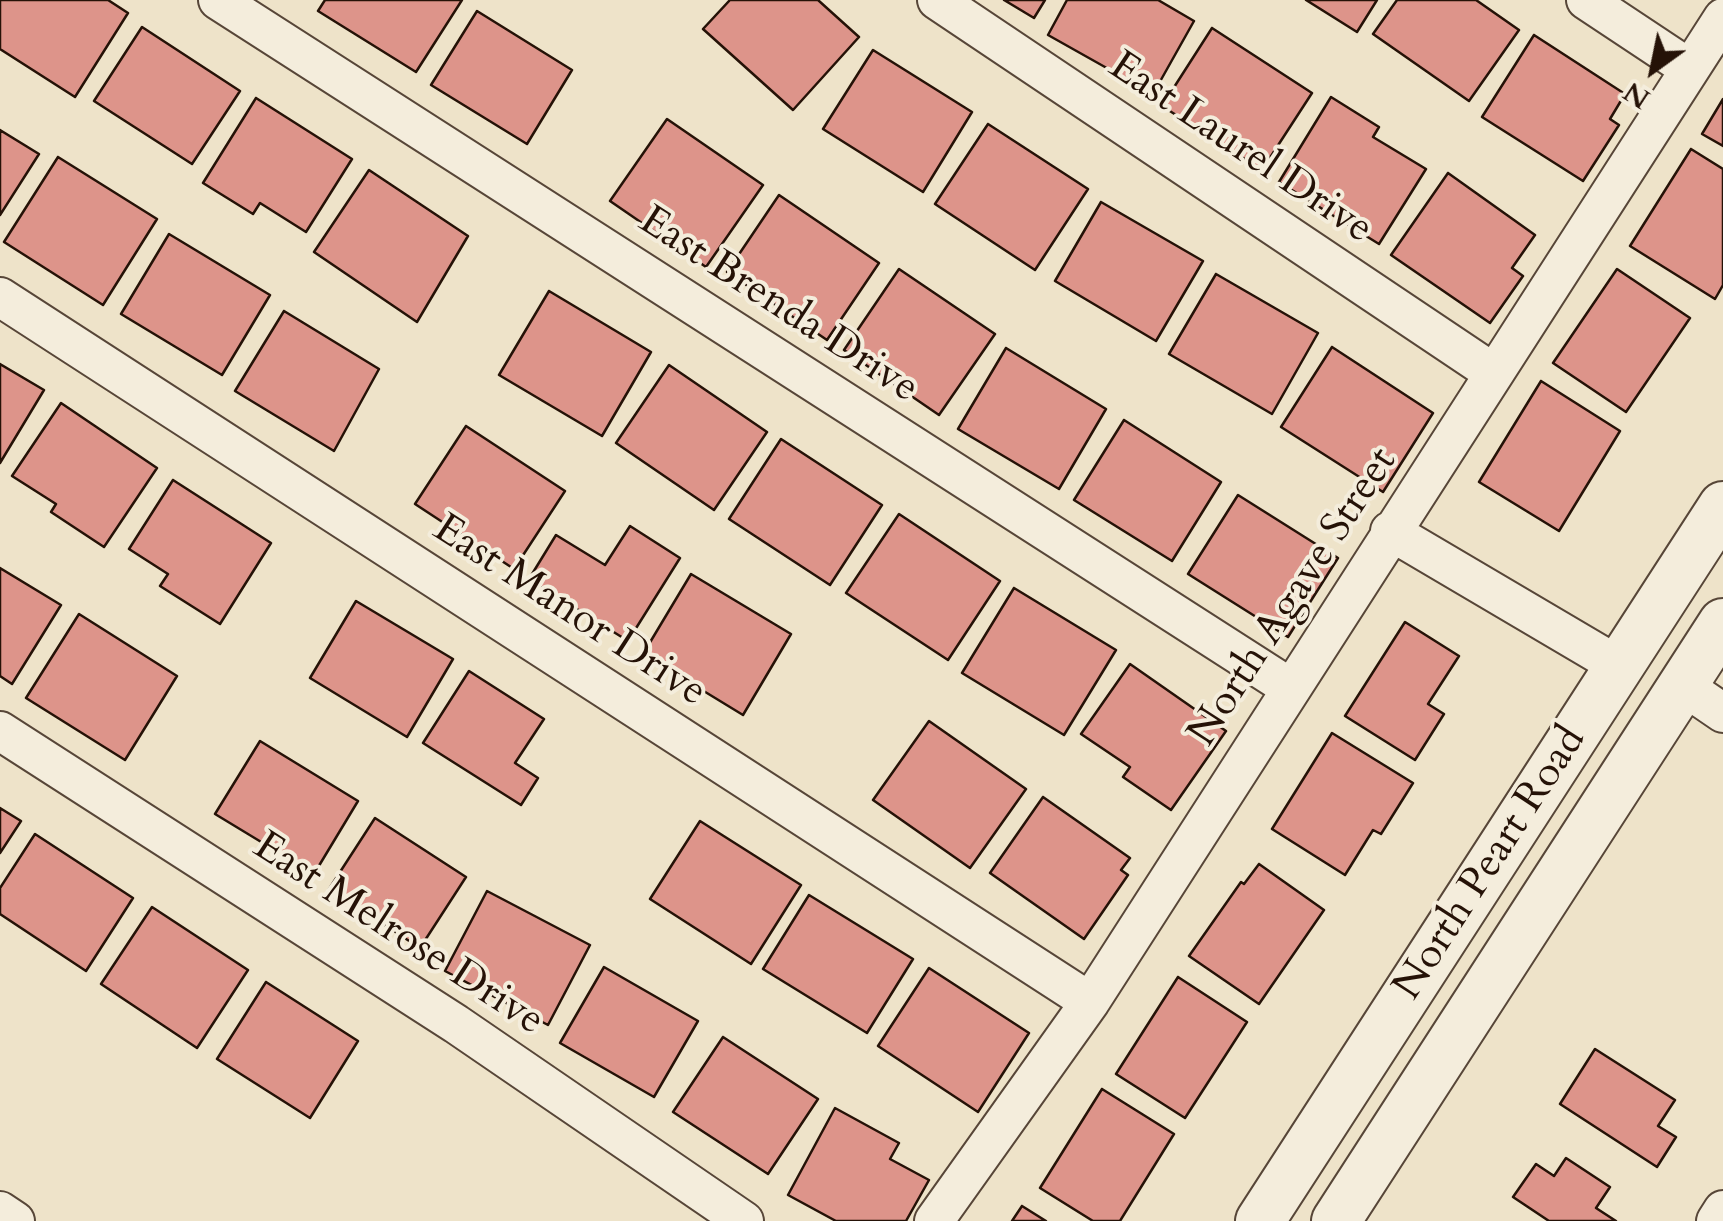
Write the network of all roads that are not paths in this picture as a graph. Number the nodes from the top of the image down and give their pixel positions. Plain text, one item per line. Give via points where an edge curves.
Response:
1 (218, 0) edge
2 (937, 0) edge
3 (1586, 0) edge
4 (1723, 18) edge
5 (1690, 69) junction
6 (0, 297) edge
7 (1492, 372) junction
8 (1723, 506) edge
9 (1390, 530) junction
10 (1723, 622) edge
11 (1619, 666) junction
12 (1682, 686) junction
13 (1290, 687) junction
14 (1723, 713) edge
15 (0, 731) edge
16 (1090, 1002) junction
17 (1723, 1210) edge
18 (0, 1211) edge
19 (15, 1221) edge
20 (744, 1221) edge
21 (934, 1221) edge
22 (1260, 1221) edge
23 (1336, 1221) edge
24 (1716, 1221) edge

1 - 13 street, East Brenda Drive
2 - 7 street, East Laurel Drive
3 - 5 street
4 - 5 street, North Agave Street
5 - 7 street, North Agave Street
6 - 16 street, East Manor Drive
7 - 9 street, North Agave Street
8 - 11 street, North Peart Road
9 - 11 street
9 - 13 street, North Agave Street
10 - 12 street, North Peart Road
11 - 22 street, North Peart Road
12 - 14 street
12 - 23 street, North Peart Road
13 - 16 street, North Agave Street
15 - 20 street, East Melrose Drive via 456,1024
16 - 21 street, North Agave Street
17 - 24 street
18 - 19 street

